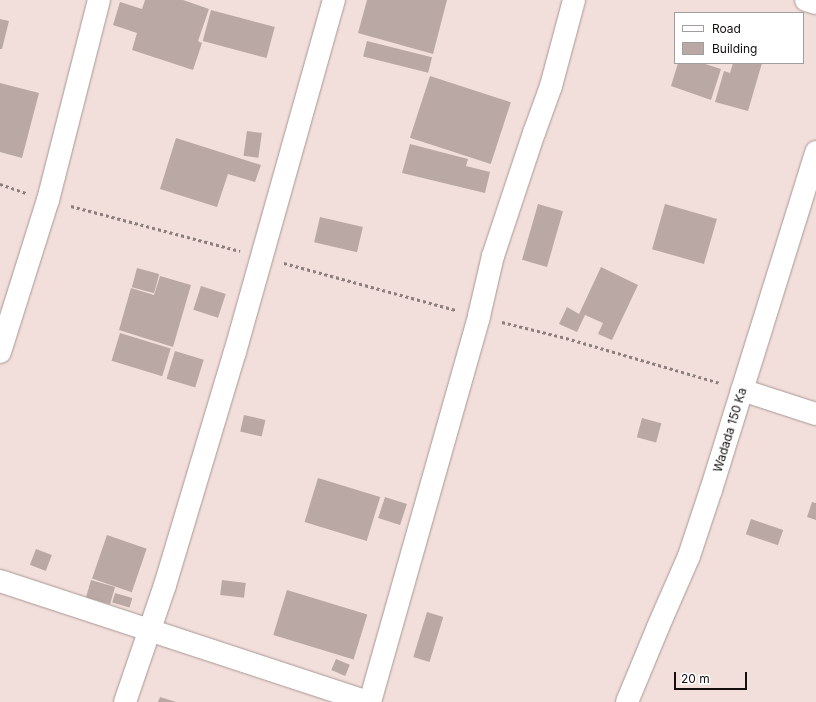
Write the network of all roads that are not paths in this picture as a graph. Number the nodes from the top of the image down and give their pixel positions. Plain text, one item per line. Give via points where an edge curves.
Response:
1 (99, 0) edge
2 (334, 0) edge
3 (574, 0) edge
4 (806, 0) edge
5 (816, 3) edge
6 (816, 152) edge
7 (0, 352) edge
8 (742, 390) junction
9 (816, 414) edge
10 (0, 581) edge
11 (148, 630) junction
12 (125, 702) edge
13 (369, 702) edge
14 (627, 702) edge

1 - 7 street via 48,200
2 - 11 street via 235,352 165,584
3 - 13 street via 551,86 493,256 479,316
4 - 5 street
6 - 8 street, Wadada 150 Ka
8 - 9 street
8 - 14 street, Wadada 150 Ka via 689,556
10 - 11 street
11 - 12 street
11 - 13 street

